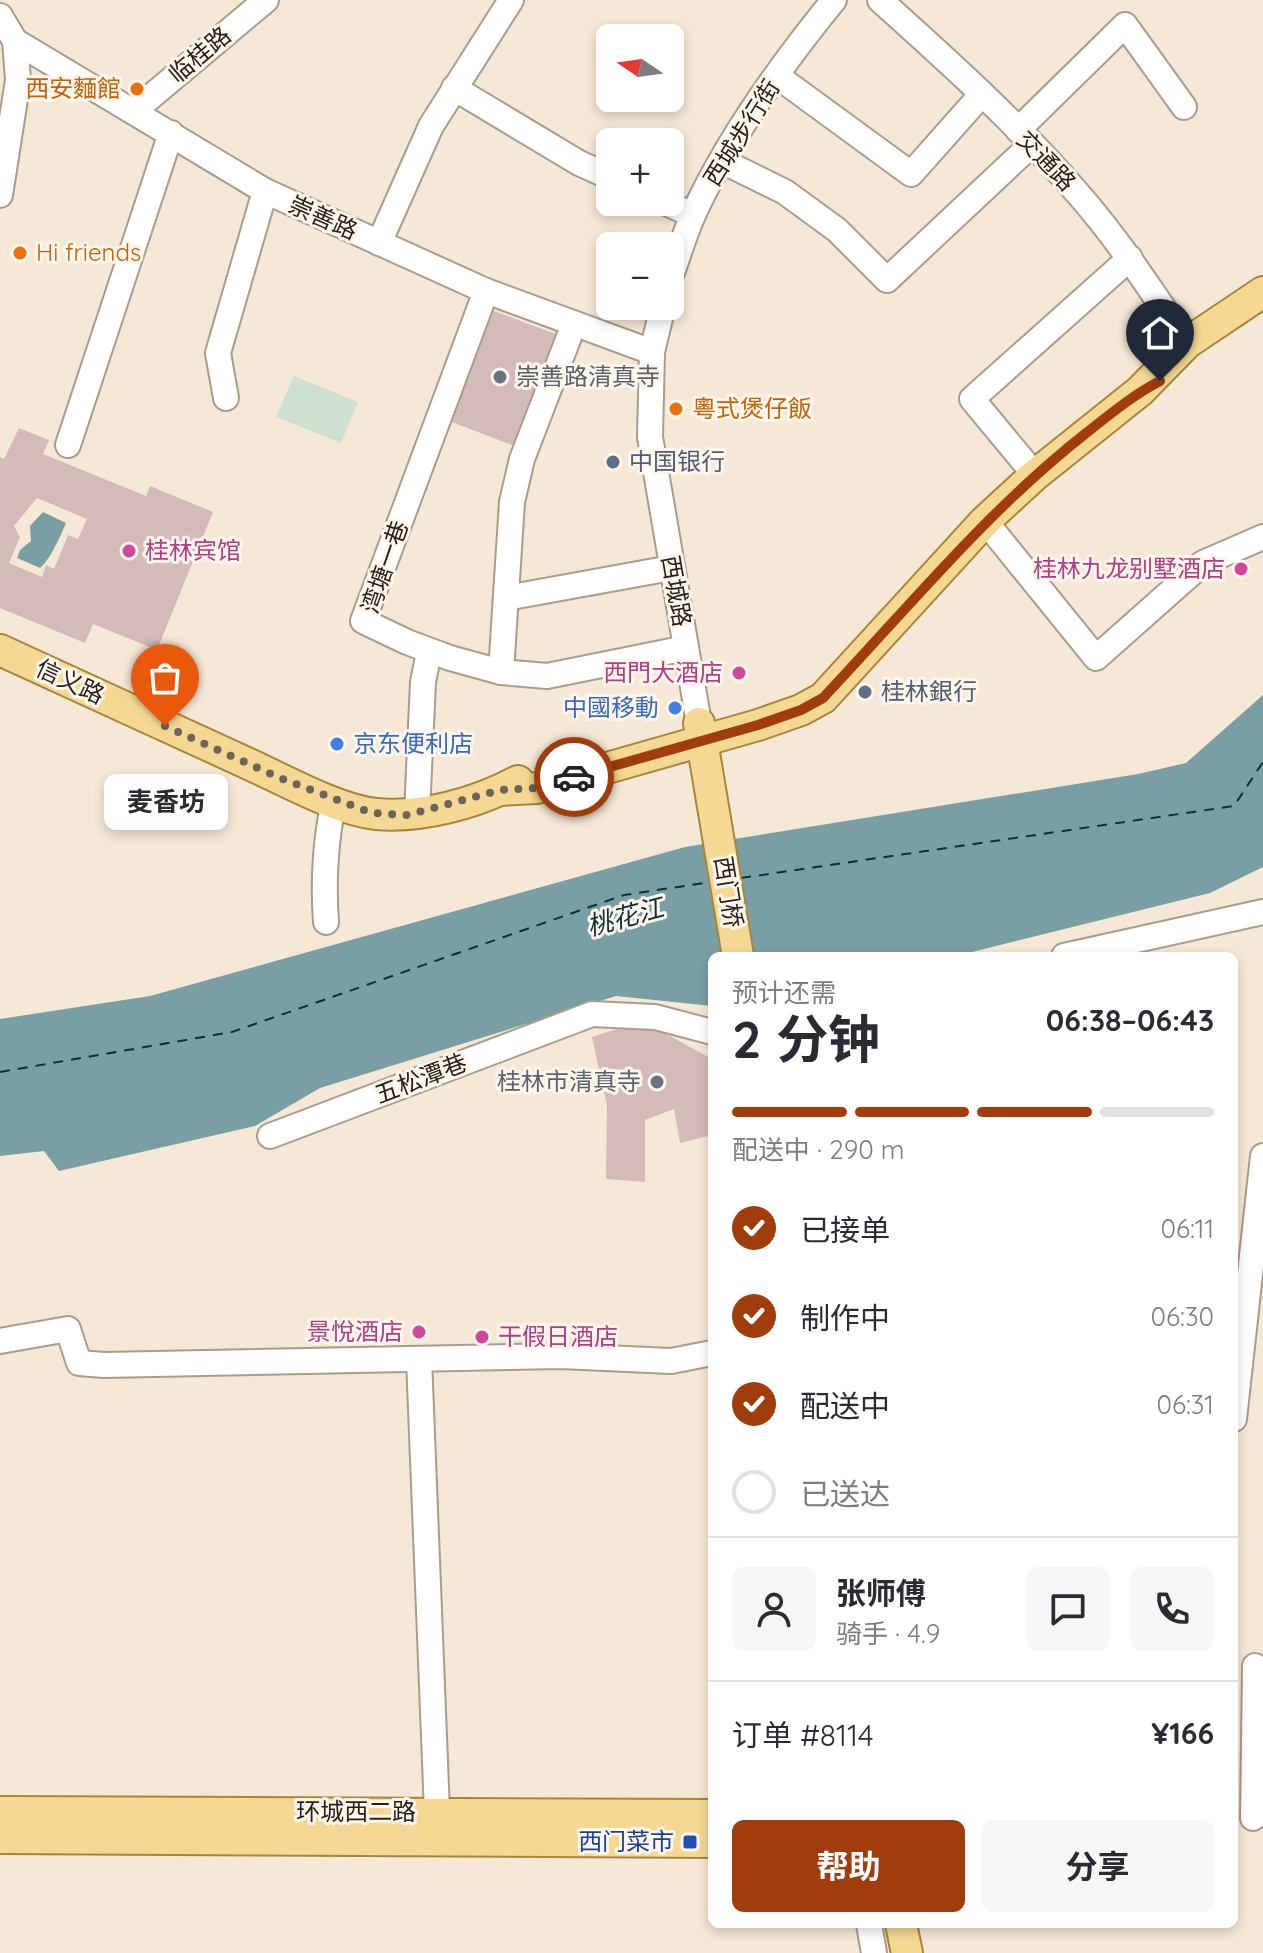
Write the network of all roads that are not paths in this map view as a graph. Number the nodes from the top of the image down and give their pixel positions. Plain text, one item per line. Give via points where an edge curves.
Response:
1 (266, 0) edge
2 (511, 0) edge
3 (834, 0) edge
4 (880, 0) edge
5 (0, 16) edge
6 (15, 41) junction
7 (777, 76) junction
8 (454, 88) junction
9 (982, 94) junction
10 (1184, 107) dead end
11 (135, 110) junction
12 (171, 133) junction
13 (1024, 137) junction
14 (722, 161) junction
15 (596, 171) edge
16 (265, 191) junction
17 (0, 195) edge
18 (684, 211) edge
19 (693, 215) junction
20 (684, 240) edge
21 (379, 243) junction
22 (1130, 258) junction
23 (486, 291) junction
24 (1263, 292) edge
25 (1263, 316) edge
26 (660, 320) edge
27 (574, 324) junction
28 (1187, 343) junction
29 (652, 352) junction
30 (1140, 391) junction
31 (226, 398) dead end
32 (68, 445) dead end
33 (1035, 475) junction
34 (985, 521) junction
35 (1263, 537) edge
36 (671, 568) junction
37 (506, 598) junction
38 (686, 648) junction
39 (0, 650) edge
40 (429, 652) junction
41 (501, 672) junction
42 (701, 732) junction
43 (334, 801) junction
44 (417, 813) junction
45 (718, 828) joint
46 (1263, 912) edge
47 (326, 922) dead end
48 (737, 952) edge
49 (1082, 952) edge
50 (708, 1031) edge
51 (270, 1136) dead end
52 (1263, 1156) edge
53 (0, 1341) edge
54 (708, 1354) edge
55 (419, 1359) junction
56 (1238, 1383) edge
57 (1251, 1666) edge
58 (0, 1812) edge
59 (437, 1812) junction
60 (708, 1815) edge
61 (1250, 1818) edge
62 (0, 1838) edge
63 (708, 1842) edge
64 (870, 1928) edge
65 (880, 1928) edge
66 (902, 1928) edge
67 (914, 1928) edge
68 (874, 1953) edge
69 (886, 1953) edge
70 (907, 1953) edge
71 (920, 1953) edge

1 - 11 street, 临桂路
2 - 8 street
3 - 7 street, 西城步行街
4 - 9 street, 交通路
5 - 6 street
6 - 11 street, 崇善路
6 - 17 street via 18,80
7 - 9 street via 911,174
7 - 14 street, 西城步行街
8 - 15 street
8 - 21 street via 431,126
9 - 13 street, 交通路
10 - 13 street via 1125,25
11 - 12 street, 崇善路
12 - 16 street, 崇善路
12 - 32 street
13 - 14 street via 887,280 837,230 785,192
13 - 22 street, 交通路
14 - 19 street, 西城步行街
16 - 21 street, 崇善路
16 - 31 street via 218,353
18 - 19 street
19 - 20 street, 西城步行街
21 - 23 street, 崇善路
22 - 28 street, 交通路
22 - 33 street via 972,399
23 - 27 street, 崇善路
23 - 40 street, 湾塘一巷 via 363,621
24 - 28 main road
25 - 30 main road via 1199,360
26 - 29 street
27 - 29 street, 崇善路
27 - 37 street via 522,459 512,502
28 - 30 main road
29 - 36 street, 西城路 via 650,437
30 - 33 main road
33 - 34 main road
34 - 35 street via 1096,658 1203,563
34 - 42 main road, 信义路 via 842,677
36 - 37 street
36 - 38 street, 西城路
37 - 41 street
38 - 41 street, 湾塘一巷 via 547,676
38 - 42 street, 西城路
39 - 43 main road, 信义路
40 - 41 street, 湾塘一巷
40 - 44 street
42 - 44 main road, 信义路 via 537,788 500,790
42 - 45 main road, 西城路
43 - 44 main road, 信义路 via 372,813
43 - 47 street via 323,884
45 - 48 main road, 西门桥
46 - 49 street
50 - 51 street, 五松潭巷 via 655,1017 592,1014
52 - 56 street
53 - 55 street via 68,1329 79,1363
54 - 55 street via 671,1361 560,1356
55 - 59 street
57 - 61 street
58 - 59 main road, 环城西二路
59 - 60 main road, 环城西二路
62 - 63 main road, 环城西二路
64 - 68 street
65 - 69 main road
66 - 70 main road
67 - 71 street

